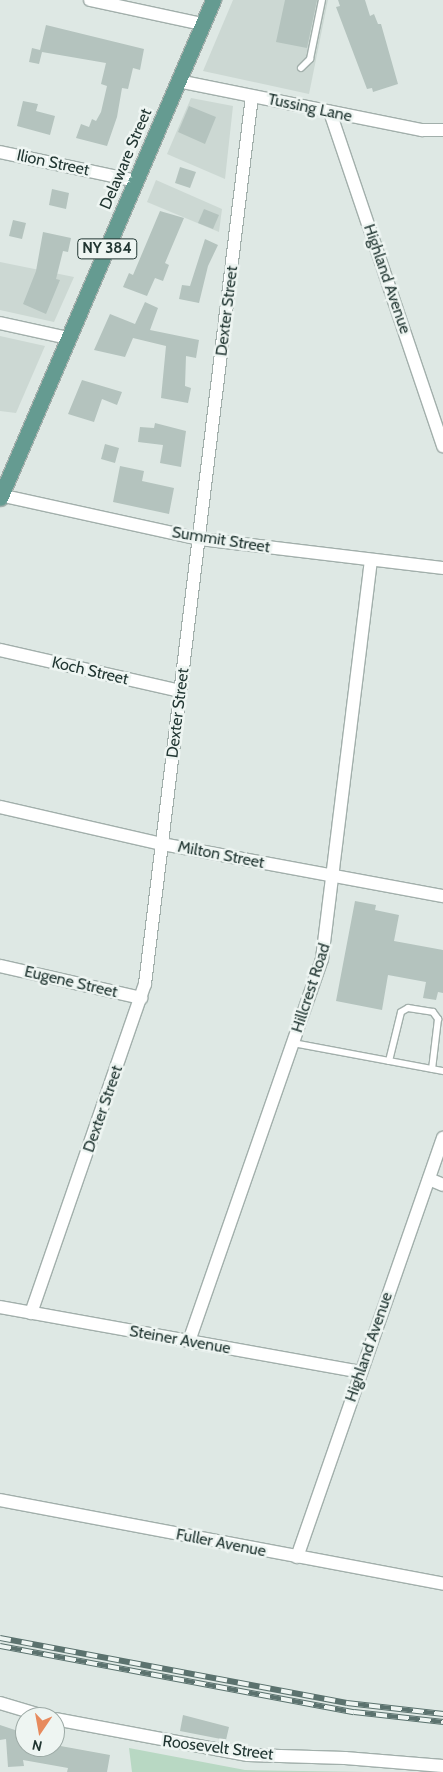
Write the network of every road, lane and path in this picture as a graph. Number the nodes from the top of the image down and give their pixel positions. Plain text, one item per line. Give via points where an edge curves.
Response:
1 (90, 0) edge
2 (213, 0) edge
3 (322, 0) edge
4 (202, 24) junction
5 (301, 68) dead end
6 (178, 81) junction
7 (252, 96) junction
8 (330, 112) junction
9 (443, 130) edge
10 (0, 152) edge
11 (136, 181) junction
12 (0, 323) edge
13 (68, 338) junction
14 (443, 446) edge
15 (0, 496) edge
16 (200, 539) junction
17 (371, 560) junction
18 (443, 568) edge
19 (0, 650) edge
20 (180, 691) junction
21 (0, 807) edge
22 (162, 844) junction
23 (335, 876) junction
24 (443, 896) edge
25 (0, 966) edge
26 (142, 998) junction
27 (293, 1043) junction
28 (390, 1061) junction
29 (432, 1069) junction
30 (443, 1071) edge
31 (443, 1138) edge
32 (429, 1179) junction
33 (443, 1185) edge
34 (0, 1307) edge
35 (31, 1313) junction
36 (189, 1341) junction
37 (360, 1372) junction
38 (0, 1500) edge
39 (297, 1557) junction
40 (443, 1584) edge
41 (0, 1703) edge
42 (15, 1707) edge
43 (65, 1721) edge
44 (443, 1766) edge

1 - 4 street
2 - 4 main road, Delaware Street / NY 384
3 - 5 lane via 310,59
4 - 6 main road, Delaware Street / NY 384
6 - 7 street, Tussing Lane
6 - 11 main road, Delaware Street / NY 384
7 - 8 street, Tussing Lane
7 - 16 street, Dexter Street
8 - 9 street, Tussing Lane via 422,130
8 - 14 street, Highland Avenue
10 - 11 street, Ilion Street
11 - 13 main road, Delaware Street / NY 384
12 - 13 street
13 - 15 main road, Delaware Street / NY 384
15 - 16 street, Summit Street
16 - 17 street, Summit Street
16 - 20 street, Dexter Street
17 - 18 street, Summit Street
17 - 23 street, Hillcrest Road
19 - 20 street, Koch Street
20 - 22 street, Dexter Street
21 - 22 street, Milton Street
22 - 23 street, Milton Street
22 - 26 street, Dexter Street
23 - 24 street, Milton Street
23 - 27 street, Hillcrest Road via 322,959
25 - 26 street, Eugene Street
26 - 35 street, Dexter Street
27 - 28 lane
27 - 36 street, Hillcrest Road
28 - 29 lane
28 - 29 lane via 401,1012 408,1008 433,1012 438,1019
29 - 30 lane
31 - 32 street, Highland Avenue
32 - 33 street
32 - 37 street, Highland Avenue
34 - 35 street, Steiner Avenue
35 - 36 street, Steiner Avenue
36 - 37 street, Steiner Avenue
37 - 39 street, Highland Avenue
38 - 39 street, Fuller Avenue
39 - 40 street, Fuller Avenue
41 - 42 street
43 - 44 street, Roosevelt Street via 248,1755

